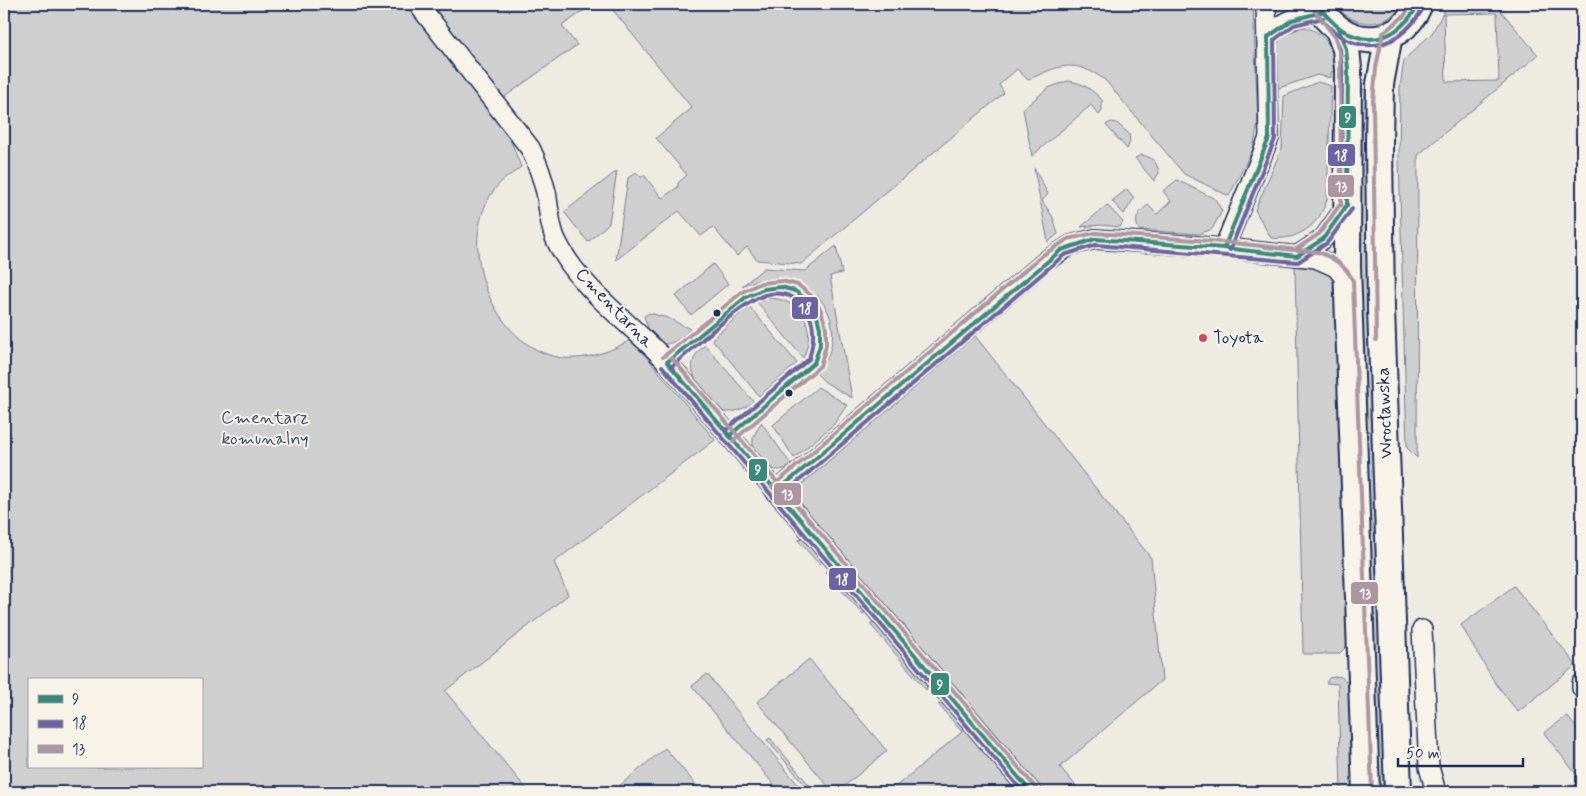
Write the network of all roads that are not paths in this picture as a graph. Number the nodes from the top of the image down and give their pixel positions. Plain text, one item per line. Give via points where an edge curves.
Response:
1 (418, 4) edge
2 (1266, 4) edge
3 (1419, 4) edge
4 (1326, 15) edge
5 (1389, 35) junction
6 (1268, 37) junction
7 (1347, 205) junction
8 (1224, 248) junction
9 (1297, 256) junction
10 (1347, 281) junction
11 (776, 492) junction
12 (1422, 630) dead end
13 (1582, 684) edge
14 (1582, 688) edge
15 (1031, 792) edge
16 (1366, 792) edge
17 (1398, 792) edge
18 (1436, 792) edge

1 - 11 street, Cmentarna via 530,148 542,174 554,233 564,254 607,306 667,362
2 - 6 street
3 - 5 main road via 1409,20
4 - 5 main road via 1348,35 1369,39
4 - 6 street via 1305,14 1280,24
4 - 7 main road, Wrocławska via 1346,49
5 - 17 main road, Wrocławska via 1380,84 1381,309
6 - 8 street via 1269,138
7 - 9 street via 1323,239
7 - 10 main road, Wrocławska
8 - 9 street
8 - 11 street via 1095,240 1061,250
9 - 10 street via 1326,261 1336,267
10 - 16 main road, Wrocławska
11 - 15 street, Cmentarna
12 - 18 street via 1430,767
13 - 14 street

